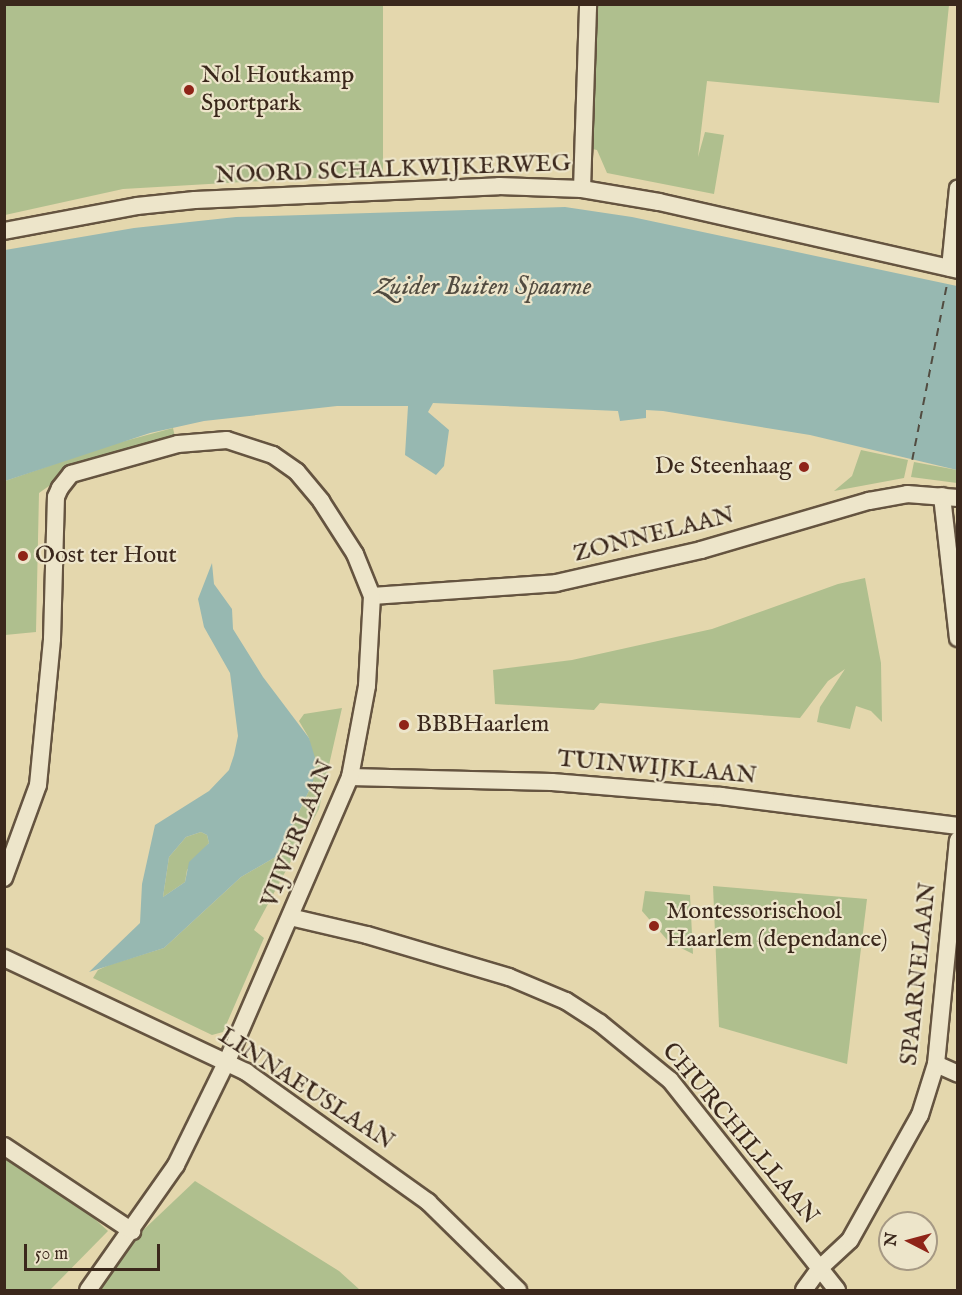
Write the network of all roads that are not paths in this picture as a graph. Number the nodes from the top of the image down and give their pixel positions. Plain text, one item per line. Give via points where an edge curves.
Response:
1 (588, 4) edge
2 (957, 188) edge
3 (582, 189) junction
4 (4, 231) edge
5 (954, 269) edge
6 (950, 497) edge
7 (372, 596) junction
8 (957, 638) edge
9 (350, 777) junction
10 (957, 826) edge
11 (957, 840) edge
12 (4, 878) edge
13 (290, 916) junction
14 (4, 958) edge
15 (227, 1061) junction
16 (936, 1064) junction
17 (957, 1074) edge
18 (4, 1146) edge
19 (132, 1231) junction
20 (820, 1268) junction
21 (88, 1290) edge
22 (518, 1290) edge
23 (804, 1290) edge
24 (837, 1290) edge

1 - 3 street
2 - 5 street
3 - 4 street, NOORD SCHALKWIJKERWEG via 499,186 218,199 137,206
3 - 5 street, NOORD SCHALKWIJKERWEG via 659,202
6 - 7 street, ZONNELAAN via 907,494 869,501 701,550 556,583
6 - 8 street
7 - 9 street, VIJVERLAAN via 367,686
7 - 12 street, VIJVERLAAN via 355,555 321,501 297,472 252,446 227,440 178,444 70,474 56,497 52,639 38,785
9 - 10 street, TUINWIJKLAAN via 597,786 722,796
9 - 13 street, VIJVERLAAN
11 - 16 street, SPAARNELAAN
13 - 15 street, VIJVERLAAN
13 - 20 street, CHURCHILLLAAN via 367,934 509,977 566,1000 670,1080
14 - 15 street, LINNAEUSLAAN
15 - 19 street, VIJVERLAAN via 176,1165
15 - 22 street, LINNAEUSLAAN via 428,1202
16 - 17 street
16 - 20 street, SPAARNELAAN via 920,1115 850,1240
18 - 19 street
19 - 21 street, VIJVERLAAN
20 - 23 street, SPAARNELAAN
20 - 24 street, CHURCHILLLAAN

